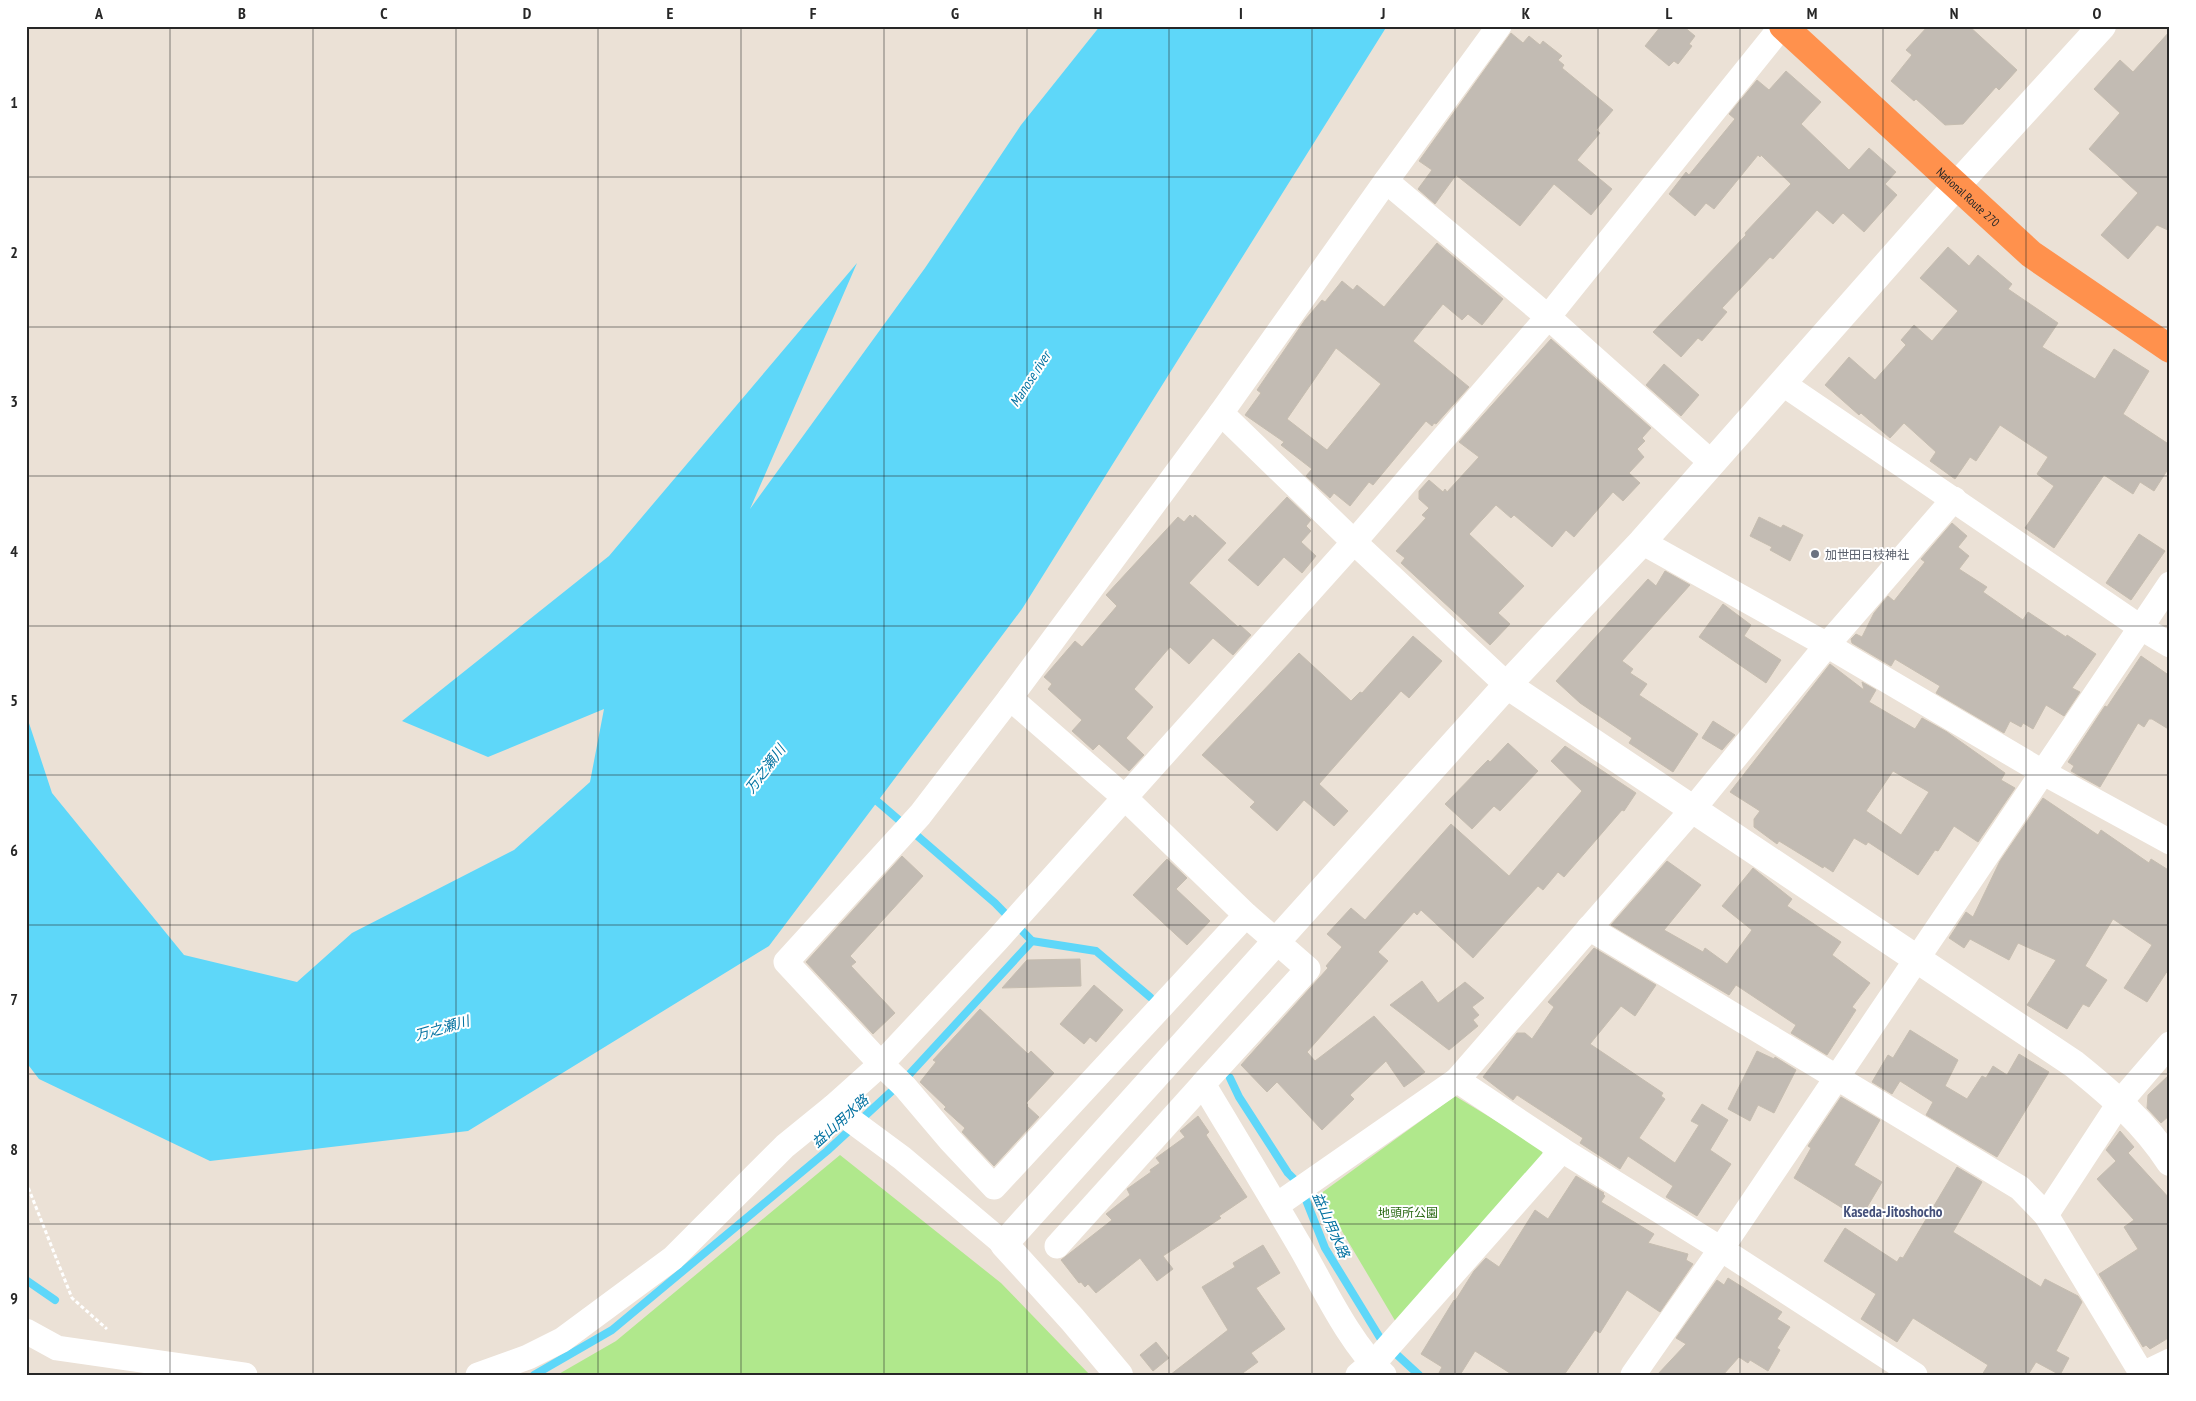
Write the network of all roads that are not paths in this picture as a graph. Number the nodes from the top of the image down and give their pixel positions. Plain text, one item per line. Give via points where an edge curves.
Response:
1 (1499, 26) edge
2 (1783, 26) edge
3 (2102, 26) edge
4 (1386, 181) junction
5 (1956, 186) junction
6 (1548, 316) junction
7 (2170, 349) edge
8 (1782, 383) junction
9 (1221, 413) junction
10 (1712, 463) junction
11 (1954, 499) junction
12 (1354, 542) junction
13 (1642, 542) junction
14 (2170, 584) edge
15 (2140, 627) junction
16 (1827, 644) junction
17 (2170, 645) edge
18 (1507, 685) junction
19 (1010, 698) junction
20 (2044, 772) junction
21 (1124, 797) junction
22 (1693, 809) junction
23 (2170, 842) edge
24 (1246, 915) junction
25 (1589, 928) junction
26 (1276, 942) junction
27 (1917, 960) junction
28 (2170, 1044) edge
29 (893, 1075) junction
30 (1837, 1078) junction
31 (1457, 1080) junction
32 (1203, 1084) junction
33 (2120, 1102) junction
34 (840, 1112) junction
35 (1562, 1150) junction
36 (2170, 1162) edge
37 (1283, 1200) junction
38 (2046, 1215) junction
39 (1004, 1244) junction
40 (1057, 1246) dead end
41 (1721, 1249) junction
42 (26, 1331) edge
43 (2170, 1361) edge
44 (1374, 1367) edge
45 (2142, 1374) edge
46 (245, 1375) edge
47 (478, 1375) edge
48 (1119, 1375) edge
49 (1633, 1375) edge
50 (1915, 1375) edge

1 - 4 street
2 - 5 highway, National Route 270
2 - 6 street
3 - 5 street
4 - 6 street
4 - 9 street
5 - 7 highway, National Route 270 via 2031,254
5 - 8 street
6 - 10 street
6 - 12 street
8 - 10 street
8 - 11 street
9 - 12 street
9 - 19 street
10 - 13 street
11 - 15 street
11 - 16 street
12 - 18 street
12 - 21 street
13 - 16 street
13 - 18 street
14 - 15 street
15 - 17 street
15 - 20 street
16 - 20 street
16 - 22 street
18 - 22 street
18 - 26 street
19 - 21 street
19 - 29 street via 920,815 786,962
20 - 23 street
20 - 27 street
21 - 24 street
21 - 29 street via 997,940
22 - 25 street
22 - 27 street
24 - 26 street
24 - 29 street via 994,1187
25 - 30 street
25 - 31 street
26 - 32 street via 1308,969
26 - 39 street
27 - 30 street
27 - 33 street via 2074,1064
28 - 33 street
29 - 34 street
30 - 38 street via 2020,1188
30 - 41 street
31 - 35 street
31 - 37 street
32 - 37 street
32 - 40 street
33 - 36 street
33 - 38 street
34 - 39 street via 870,1132
34 - 47 street via 785,1146 673,1258 562,1340 528,1357
35 - 41 street
35 - 44 street
37 - 44 street via 1340,1316
38 - 45 street
39 - 48 street
41 - 49 street
41 - 50 street
42 - 46 street via 57,1348
43 - 45 street

